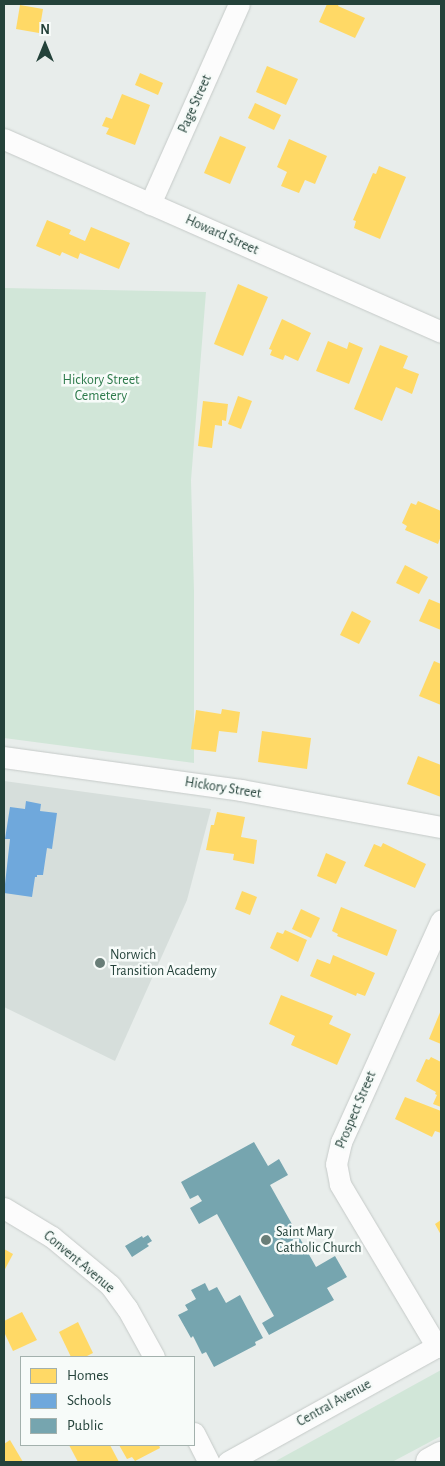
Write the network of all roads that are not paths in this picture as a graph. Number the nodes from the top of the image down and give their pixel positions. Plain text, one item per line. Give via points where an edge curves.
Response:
1 (239, 4) edge
2 (4, 139) edge
3 (150, 204) junction
4 (441, 332) edge
5 (4, 757) edge
6 (441, 827) edge
7 (441, 921) edge
8 (4, 1208) edge
9 (439, 1346) edge
10 (153, 1356) edge
11 (195, 1435) edge
12 (441, 1456) edge
13 (209, 1462) edge
14 (228, 1462) edge
15 (430, 1462) edge

1 - 3 street, Page Street
2 - 3 street, Howard Street
3 - 4 street, Howard Street
5 - 6 street, Hickory Street via 241,790
7 - 9 street, Prospect Street via 341,1142 336,1164 340,1184
8 - 10 street, Convent Avenue via 52,1237 110,1285
9 - 14 street, Central Avenue
11 - 13 street
12 - 15 main road

